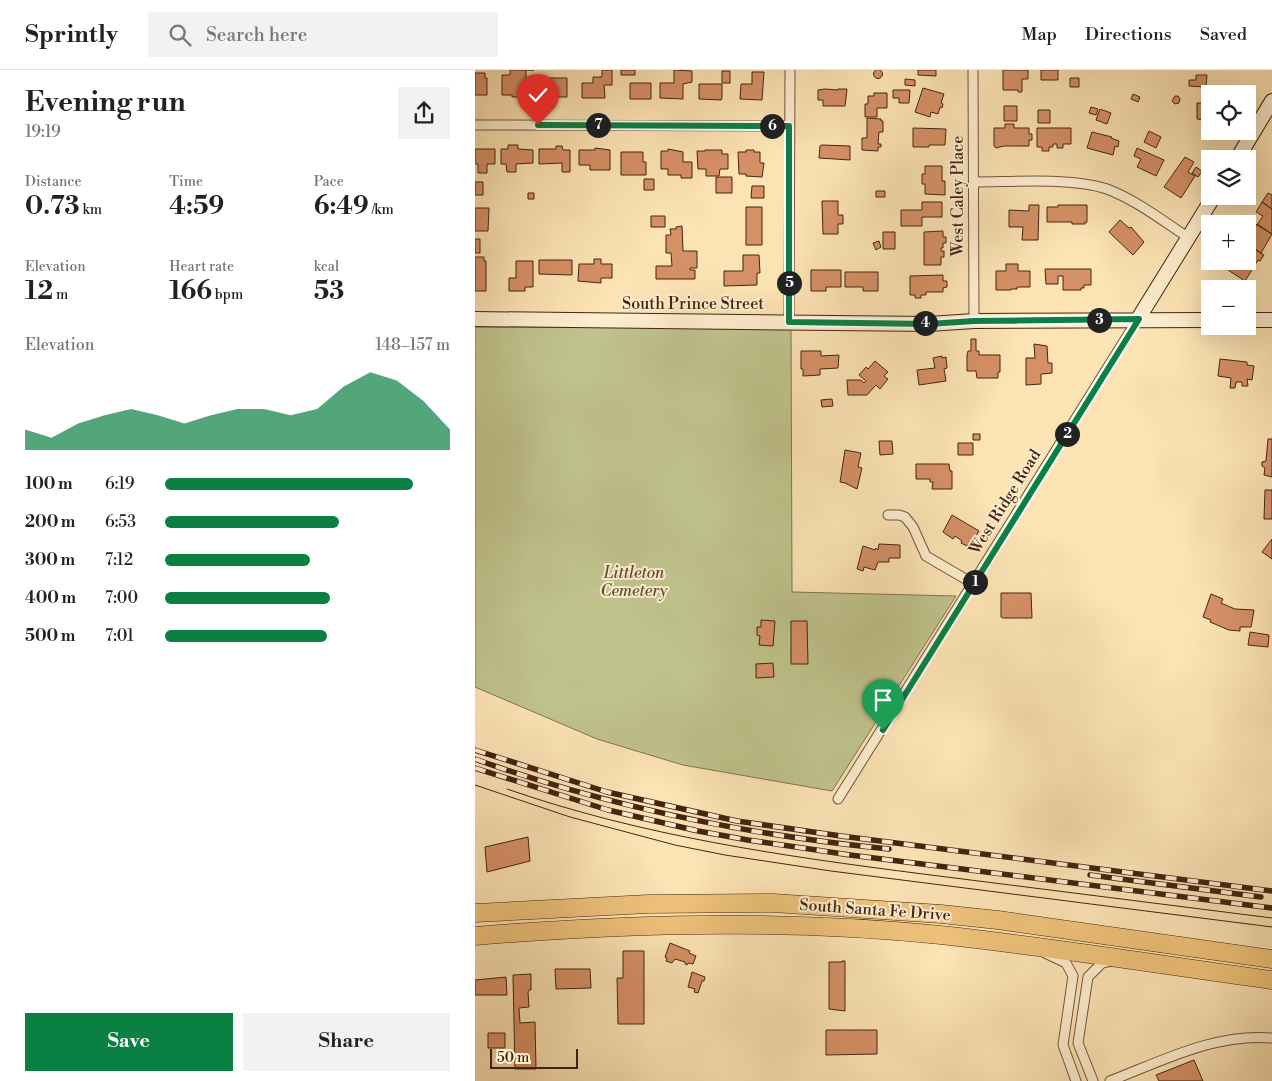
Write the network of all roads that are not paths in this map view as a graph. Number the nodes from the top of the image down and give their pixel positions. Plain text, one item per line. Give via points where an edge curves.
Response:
1 (790, 70) edge
2 (973, 70) edge
3 (1272, 101) edge
4 (475, 125) edge
5 (789, 126) junction
6 (1242, 150) edge
7 (974, 182) junction
8 (1209, 205) edge
9 (1189, 238) junction
10 (475, 319) edge
11 (1139, 319) junction
12 (1201, 320) edge
13 (1256, 320) edge
14 (1272, 320) edge
15 (974, 321) junction
16 (789, 322) junction
17 (888, 514) dead end
18 (974, 584) junction
19 (839, 799) dead end
20 (475, 913) edge
21 (475, 936) edge
22 (1031, 946) junction
23 (1121, 958) junction
24 (1272, 959) edge
25 (1272, 980) edge
26 (1272, 1038) edge
27 (1076, 1081) edge
28 (1093, 1081) edge
29 (1110, 1081) edge

1 - 5 street
2 - 7 street, West Caley Place
3 - 6 street
4 - 5 street
5 - 16 street
7 - 9 street via 1093,185 1128,200
7 - 15 street, West Caley Place
8 - 9 street, West Ridge Road
9 - 11 street, West Ridge Road
10 - 16 street, South Prince Street
11 - 12 street, South Prince Street
11 - 15 street, South Prince Street
11 - 18 street, West Ridge Road
13 - 14 street
15 - 16 street, South Prince Street via 929,324
17 - 18 street via 905,517 913,526 926,556
18 - 19 street, West Ridge Road
20 - 24 highway, South Santa Fe Drive via 678,903 843,907 998,920
21 - 22 highway, South Santa Fe Drive via 641,927 770,926 940,935
22 - 23 highway, South Santa Fe Drive
22 - 27 street via 1066,964 1073,976 1063,1046
23 - 25 highway, South Santa Fe Drive
23 - 28 street via 1102,964 1088,977 1078,1043
26 - 29 street via 1251,1036 1210,1044

